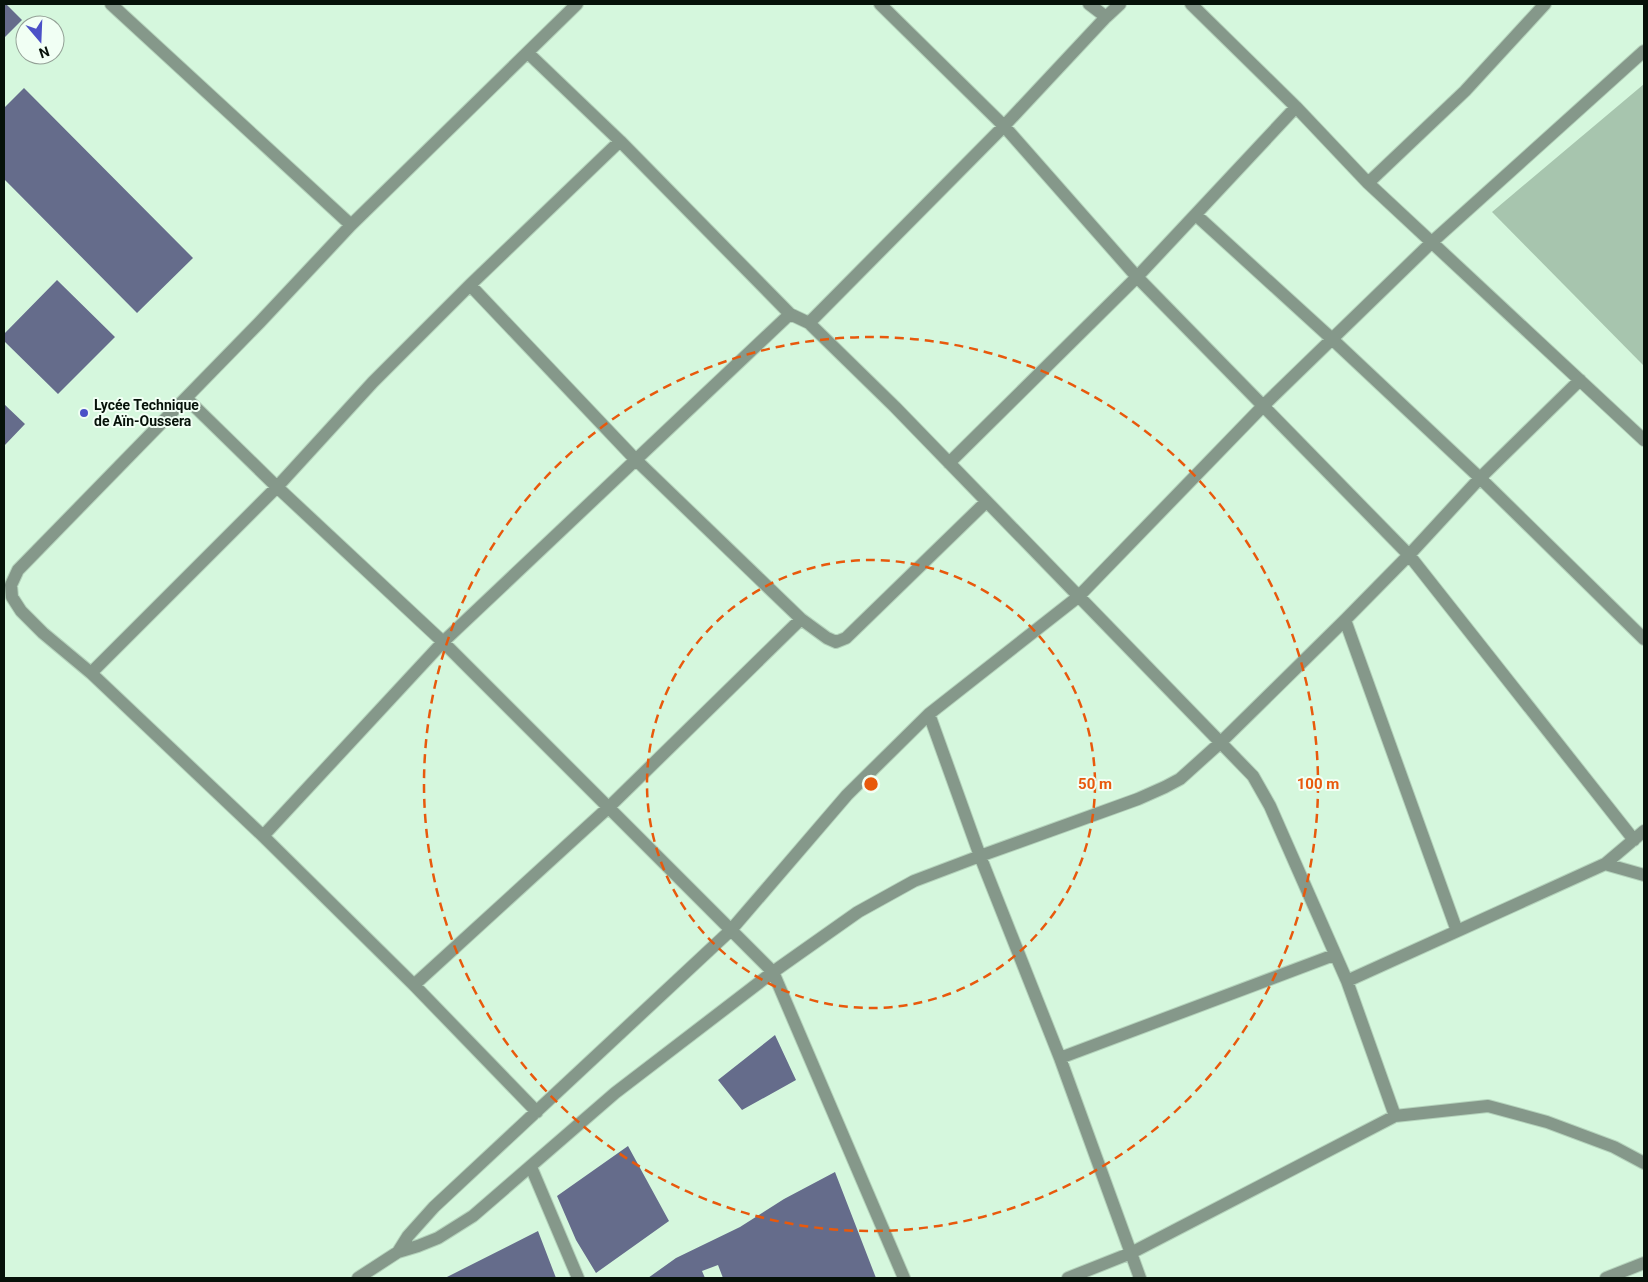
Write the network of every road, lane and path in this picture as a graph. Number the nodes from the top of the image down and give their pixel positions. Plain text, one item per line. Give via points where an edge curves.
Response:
1 (111, 4) edge
2 (577, 4) edge
3 (880, 4) edge
4 (1089, 4) edge
5 (1120, 4) edge
6 (1191, 4) edge
7 (1544, 4) edge
8 (1106, 17) junction
9 (1644, 51) edge
10 (528, 52) junction
11 (1296, 108) junction
12 (1004, 126) junction
13 (620, 141) junction
14 (1368, 183) junction
15 (1196, 214) junction
16 (351, 225) junction
17 (1432, 242) junction
18 (1137, 277) junction
19 (470, 285) junction
20 (790, 314) junction
21 (809, 323) junction
22 (1332, 339) junction
23 (1580, 380) junction
24 (186, 398) junction
25 (1264, 405) junction
26 (1644, 440) edge
27 (634, 459) junction
28 (949, 463) junction
29 (1480, 478) junction
30 (277, 487) junction
31 (986, 502) junction
32 (1409, 555) junction
33 (1078, 597) junction
34 (801, 619) junction
35 (1345, 620) junction
36 (1644, 639) edge
37 (443, 642) junction
38 (91, 673) junction
39 (929, 714) junction
40 (1220, 743) junction
41 (609, 807) junction
42 (1644, 831) edge
43 (263, 836) junction
44 (1634, 840) junction
45 (980, 856) junction
46 (1605, 864) junction
47 (1644, 875) edge
48 (731, 930) junction
49 (1457, 931) junction
50 (1334, 955) junction
51 (772, 972) junction
52 (1346, 982) junction
53 (414, 985) junction
54 (1060, 1058) junction
55 (537, 1112) junction
56 (1395, 1116) junction
57 (1644, 1163) edge
58 (531, 1167) junction
59 (398, 1252) junction
60 (1131, 1253) junction
61 (1644, 1263) edge
62 (358, 1278) edge
63 (578, 1278) edge
64 (904, 1278) edge
65 (1068, 1278) edge
66 (1140, 1278) edge
67 (1606, 1278) edge

1 - 16 street
2 - 10 street
3 - 12 street
4 - 8 street
5 - 8 street
6 - 11 street
7 - 14 street via 1465,90
8 - 12 street
9 - 17 street
10 - 13 street
10 - 16 street
11 - 14 street
11 - 15 street
12 - 18 street
12 - 21 street
13 - 19 street
13 - 20 street
14 - 17 street
15 - 18 street
15 - 22 street
16 - 24 street
17 - 22 street
17 - 23 street
18 - 25 street
18 - 28 street
19 - 27 street
19 - 30 street via 373,382
20 - 21 street
20 - 27 street
21 - 28 street
22 - 25 street
22 - 29 street
23 - 26 street
23 - 29 street
24 - 30 street
24 - 38 street via 18,570 11,585 12,598 20,611
25 - 32 street
25 - 33 street
27 - 34 street
27 - 37 street
28 - 31 street
29 - 32 street
29 - 36 street
30 - 37 street
30 - 38 street
31 - 33 street
31 - 34 street via 846,638 836,642
32 - 35 street
32 - 44 street
33 - 39 street
33 - 40 street
34 - 41 street
35 - 40 street
35 - 49 street
37 - 41 street
37 - 43 street
38 - 43 street
39 - 45 street
39 - 48 street via 847,795
40 - 45 street via 1180,779 1165,787
40 - 50 street via 1253,776 1270,806
41 - 48 street
41 - 53 street
42 - 44 street
43 - 53 street
44 - 46 street
45 - 51 street via 914,882 858,912
45 - 54 street
46 - 47 street
46 - 49 street
48 - 51 street
48 - 55 street
49 - 52 street
50 - 52 street
50 - 54 street
51 - 58 street via 615,1093
51 - 64 street
52 - 56 street
53 - 55 street
54 - 60 street
55 - 59 street via 434,1207
56 - 57 street via 1488,1106 1547,1122 1614,1147
56 - 60 street
58 - 59 street via 456,1228
58 - 63 street
59 - 62 street
60 - 65 street
60 - 66 street
61 - 67 street

